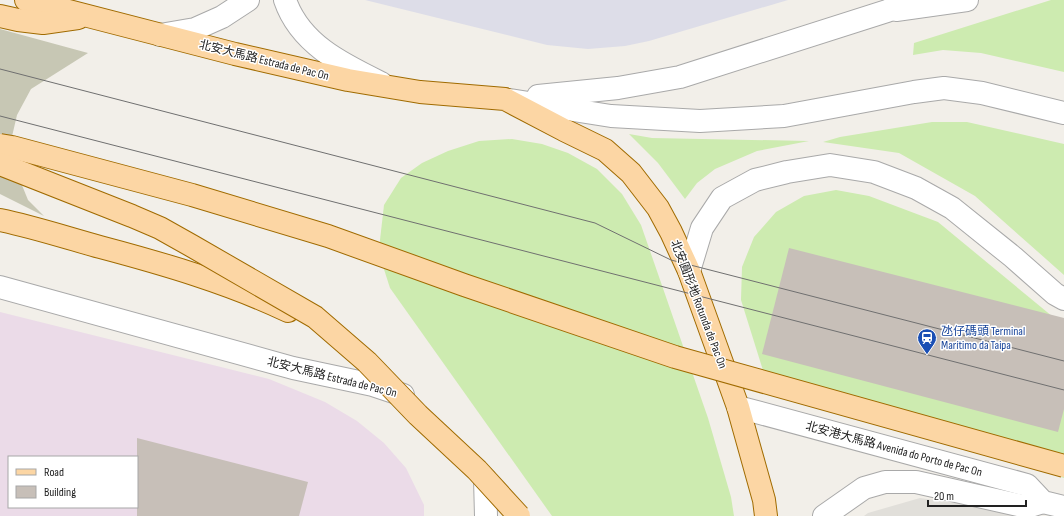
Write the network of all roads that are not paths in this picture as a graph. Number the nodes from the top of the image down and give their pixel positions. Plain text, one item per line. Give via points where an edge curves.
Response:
1 (26, 0) edge
2 (248, 0) edge
3 (285, 0) edge
4 (911, 0) edge
5 (967, 0) edge
6 (887, 11) junction
7 (0, 16) edge
8 (87, 16) junction
9 (160, 34) junction
10 (388, 87) junction
11 (505, 99) junction
12 (1064, 113) edge
13 (0, 145) edge
14 (0, 164) edge
15 (3, 220) edge
16 (689, 271) junction
17 (0, 287) edge
18 (1064, 299) edge
19 (409, 397) junction
20 (738, 408) junction
21 (1064, 466) edge
22 (485, 479) junction
23 (1043, 502) junction
24 (1064, 507) edge
25 (1019, 510) edge
26 (486, 516) edge
27 (504, 516) edge
28 (519, 516) edge
29 (766, 516) edge
30 (824, 516) edge

1 - 8 main road, 北安大馬路 Estrada de Pac On
2 - 9 street via 222,17 194,28
3 - 10 street via 297,25 310,40 348,67
4 - 6 street
5 - 6 street
6 - 11 street via 680,77 618,88
7 - 8 main road via 43,22
8 - 9 main road, 北安大馬路 Estrada de Pac On
9 - 10 main road, 北安大馬路 Estrada de Pac On via 340,79
10 - 11 main road, 北安大馬路 Estrada de Pac On
11 - 12 street via 612,116 700,121 784,116 944,88 982,93
11 - 16 main road, 北安圓形地 Rotunda de Pac On via 605,150 631,173 658,208
13 - 21 main road, bridge via 102,170 305,229 676,357
14 - 28 main road, bridge via 160,228 315,318 367,362 477,470
15 - 19 main road, 北安大馬路 Estrada de Pac On via 139,258 226,285 264,300 350,345 384,371
16 - 18 street via 702,228 722,198 755,180 830,165 874,172 916,188 952,208
16 - 20 main road, 北安圓形地 Rotunda de Pac On
17 - 19 street, 北安大馬路 Estrada de Pac On via 292,368 373,385
19 - 22 main road, 北安大馬路 Estrada de Pac On via 449,434
20 - 23 street, 北安港大馬路 Avenida do Porto de Pac On via 1027,485
20 - 29 main road, 北安圓形地 Rotunda de Pac On via 764,500
22 - 26 street
22 - 27 main road
23 - 24 street, 北安港大馬路 Avenida do Porto de Pac On
23 - 25 street, 北安港大馬路 Avenida do Porto de Pac On
25 - 30 street, 北安港大馬路 Avenida do Porto de Pac On via 916,482 885,482 864,488

